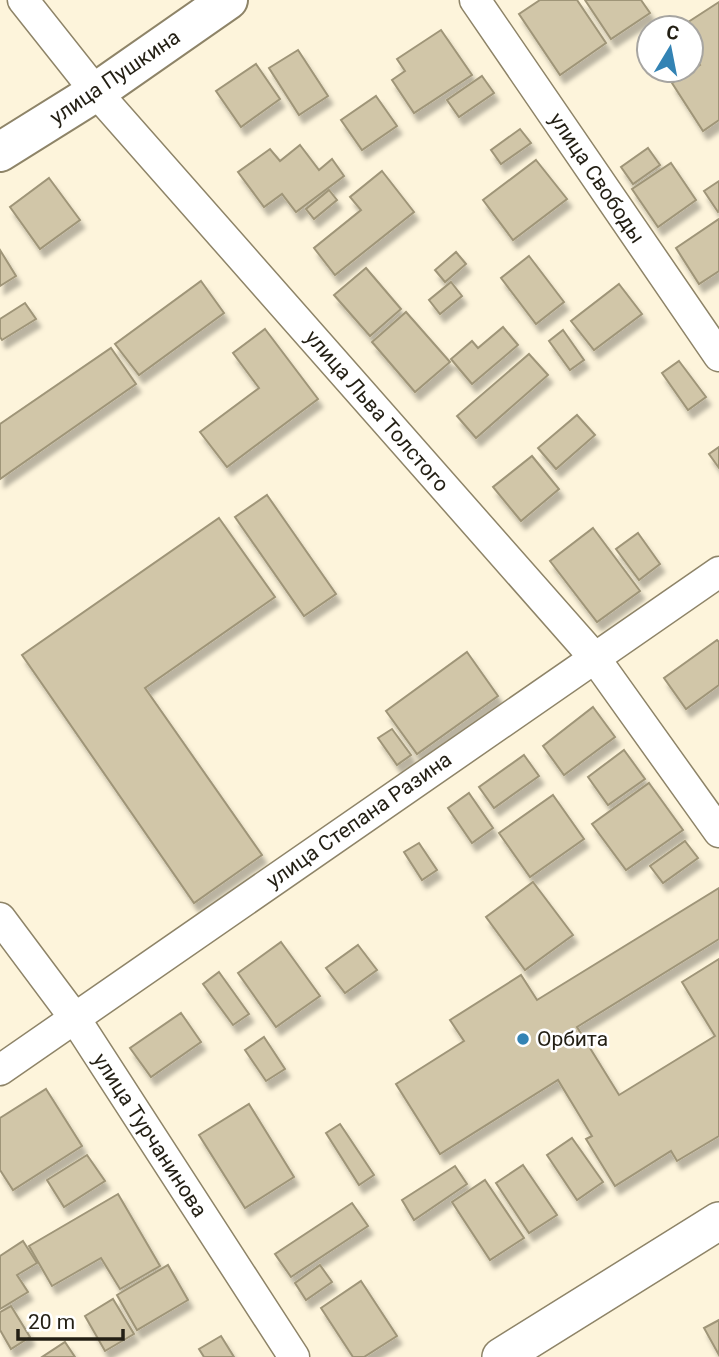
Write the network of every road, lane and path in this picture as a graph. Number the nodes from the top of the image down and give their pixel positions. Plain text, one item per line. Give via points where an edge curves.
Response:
1 (23, 0) edge
2 (228, 0) edge
3 (475, 0) edge
4 (96, 92) junction
5 (0, 152) edge
6 (719, 356) edge
7 (719, 572) edge
8 (594, 657) junction
9 (719, 832) edge
10 (0, 918) edge
11 (74, 1017) junction
12 (0, 1070) edge
13 (719, 1221) edge
14 (294, 1357) edge
15 (501, 1357) edge

1 - 4 street, улица Льва Толстого
2 - 4 main road, улица Пушкина
3 - 6 street, улица Свободы
4 - 5 main road, улица Пушкина
4 - 8 street, улица Льва Толстого
7 - 8 street, улица Степана Разина
8 - 9 street, улица Льва Толстого
8 - 11 street, улица Степана Разина
10 - 11 street, улица Турчанинова
11 - 12 street, улица Степана Разина
11 - 14 street, улица Турчанинова
13 - 15 street

